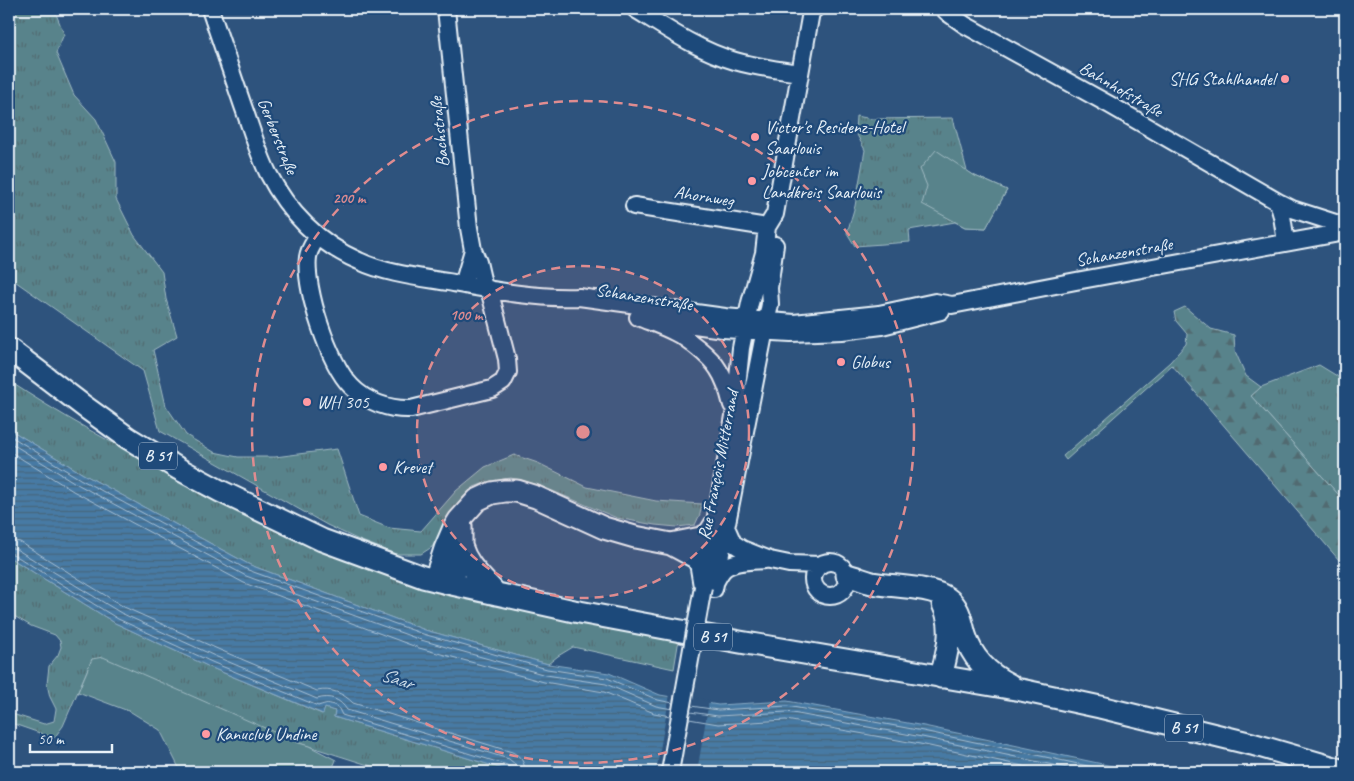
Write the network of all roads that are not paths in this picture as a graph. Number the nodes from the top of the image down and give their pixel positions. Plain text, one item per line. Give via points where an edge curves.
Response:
1 (210, 9) edge
2 (446, 9) edge
3 (635, 9) edge
4 (944, 9) edge
5 (811, 10) edge
6 (800, 73) junction
7 (634, 206) dead end
8 (1285, 206) junction
9 (771, 220) junction
10 (1345, 226) edge
11 (1345, 232) edge
12 (318, 236) junction
13 (1304, 239) junction
14 (1286, 242) junction
15 (473, 250) junction
16 (464, 285) junction
17 (486, 289) junction
18 (560, 298) junction
19 (638, 317) junction
20 (747, 317) junction
21 (768, 319) junction
22 (724, 323) junction
23 (9, 349) edge
24 (734, 416) junction
25 (464, 515) junction
26 (720, 526) junction
27 (671, 544) junction
28 (461, 546) junction
29 (770, 560) junction
30 (817, 572) junction
31 (444, 582) junction
32 (845, 582) junction
33 (709, 586) junction
34 (929, 590) junction
35 (496, 594) junction
36 (964, 634) junction
37 (949, 678) junction
38 (1021, 690) junction
39 (1345, 771) edge
40 (670, 772) edge
41 (681, 772) edge

1 - 12 street, Gerberstraße via 268,172 282,198
2 - 15 street, Bachstraße
3 - 6 street via 710,52 734,61
4 - 8 street, Bahnhofstraße via 965,25
5 - 6 street
6 - 9 street
7 - 9 street, Ahornweg
8 - 10 street, Bahnhofstraße
8 - 13 street
8 - 14 street via 1282,216
9 - 20 street, Rue François Mitterrand
9 - 21 street, Rue François Mitterrand via 778,227
11 - 13 street
12 - 16 street, Gerberstraße via 334,248 375,268
12 - 17 street, Bachstraße via 308,255 307,271 327,348 350,386 377,403 411,409 492,389 503,382 508,372 507,359
13 - 14 street, Schanzenstraße
14 - 21 street, Schanzenstraße via 952,305 938,312 882,326 842,331 790,328
15 - 16 street, Bachstraße
15 - 17 street, Bachstraße
16 - 17 street, Gerberstraße
17 - 18 street, Schanzenstraße
18 - 19 street, Schanzenstraße via 578,307
18 - 22 street, Schanzenstraße via 579,298
19 - 22 street, Schanzenstraße
19 - 24 street via 674,332 715,365 729,393
20 - 21 street, Schanzenstraße
20 - 22 street, Schanzenstraße
20 - 24 street, Rue François Mitterrand
21 - 26 street, Rue François Mitterrand
23 - 31 main road, B 51 via 128,438 212,487 322,540
24 - 26 street, Rue François Mitterrand
25 - 27 main road via 484,496 517,492 604,528
25 - 28 main road
25 - 31 main road via 445,549
26 - 27 main road via 701,538
26 - 29 street via 733,543
26 - 33 street, Rue François Mitterrand
27 - 33 main road via 697,558
28 - 31 main road
28 - 35 main road via 471,567
29 - 30 street
29 - 33 street via 735,563 723,569
30 - 32 street via 830,562 834,563 842,567
30 - 32 street via 817,589 825,595 835,595
31 - 35 main road, B 51
32 - 34 main road
33 - 40 street, bridge
33 - 41 street
34 - 36 main road via 946,596 954,603
34 - 37 main road via 943,603 948,614
35 - 37 main road, B 51 via 740,642
36 - 37 main road via 961,664
36 - 38 main road via 975,657 987,671
37 - 38 main road, B 51
38 - 39 main road, B 51 via 1243,742

